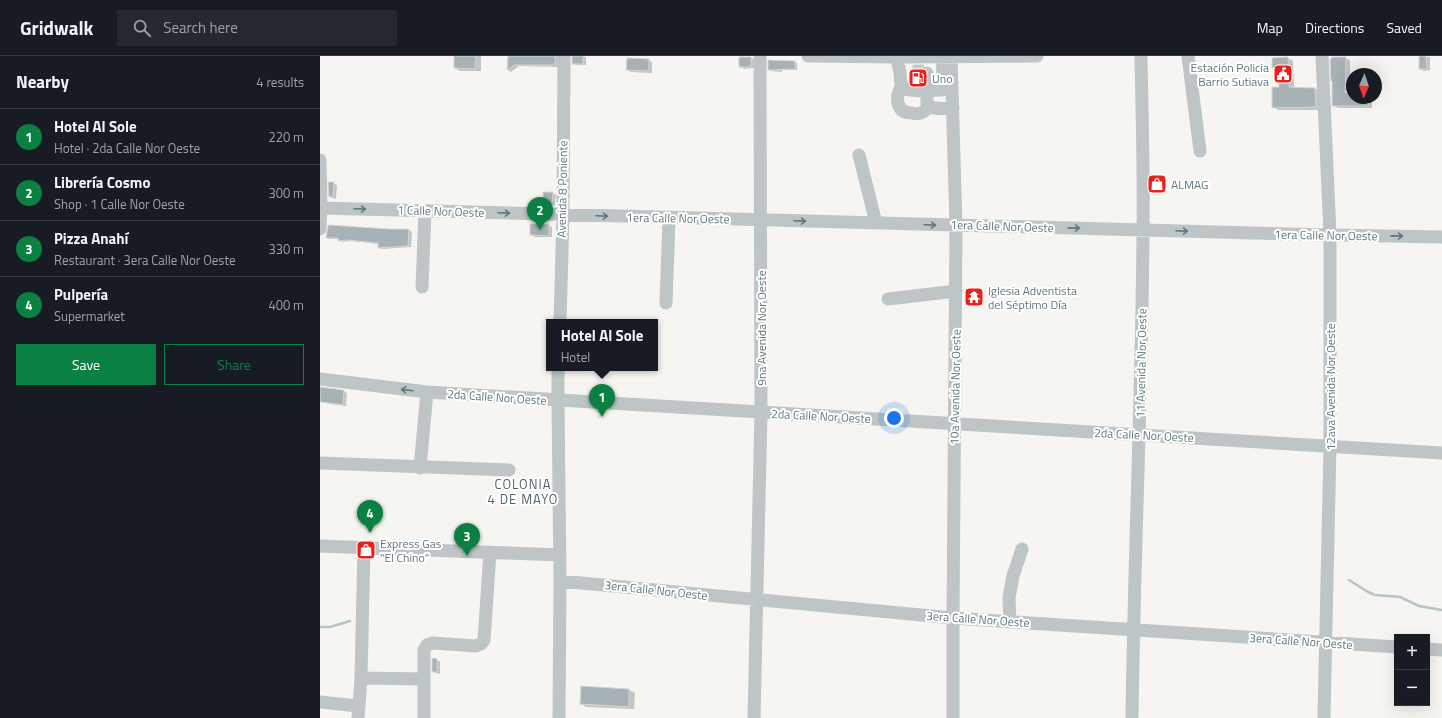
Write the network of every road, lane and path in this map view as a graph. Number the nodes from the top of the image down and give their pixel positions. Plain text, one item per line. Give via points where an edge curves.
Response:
1 (564, 56) edge
2 (760, 56) edge
3 (808, 56) edge
4 (831, 56) edge
5 (896, 56) edge
6 (947, 56) edge
7 (1024, 56) edge
8 (1037, 56) edge
9 (1134, 56) edge
10 (1141, 56) edge
11 (1144, 56) edge
12 (1188, 56) edge
13 (1322, 56) edge
14 (916, 73) junction
15 (947, 75) junction
16 (901, 87) junction
17 (927, 90) junction
18 (942, 90) junction
19 (941, 108) junction
20 (1200, 151) dead end
21 (859, 155) dead end
22 (320, 160) edge
23 (321, 208) edge
24 (425, 211) junction
25 (562, 215) junction
26 (670, 218) junction
27 (761, 220) junction
28 (876, 223) junction
29 (956, 225) junction
30 (320, 229) edge
31 (1144, 230) junction
32 (1330, 235) junction
33 (1442, 237) edge
34 (422, 286) dead end
35 (956, 291) junction
36 (888, 299) dead end
37 (666, 303) dead end
38 (560, 319) edge
39 (558, 371) edge
40 (320, 379) edge
41 (427, 392) junction
42 (558, 400) junction
43 (761, 413) junction
44 (955, 424) junction
45 (1140, 435) junction
46 (1330, 446) junction
47 (1442, 453) edge
48 (320, 463) edge
49 (420, 468) junction
50 (509, 470) dead end
51 (320, 546) edge
52 (364, 547) junction
53 (1022, 549) dead end
54 (490, 552) junction
55 (560, 555) junction
56 (560, 581) junction
57 (756, 600) junction
58 (953, 618) junction
59 (1010, 622) junction
60 (1133, 630) junction
61 (1325, 643) junction
62 (1394, 648) edge
63 (1430, 649) edge
64 (1442, 650) edge
65 (361, 678) junction
66 (424, 679) junction
67 (320, 702) edge
68 (358, 712) edge
69 (424, 718) edge
70 (559, 718) edge
71 (754, 718) edge
72 (953, 718) edge
73 (1132, 718) edge
74 (1324, 718) edge

1 - 25 street, Avenida 8 Poniente
2 - 27 street, 9na Avenida Nor Oeste
3 - 4 street
4 - 5 street
5 - 6 street
5 - 14 street
6 - 7 street
6 - 15 street, 10a Avenida Nor Oeste
7 - 8 street
9 - 10 street
10 - 11 street
10 - 31 street, 11 Avenida Nor Oeste
12 - 20 street
13 - 32 street, 12ava Avenida Nor Oeste
14 - 15 street
14 - 16 street
14 - 17 street
15 - 18 street
15 - 19 street, 10a Avenida Nor Oeste
16 - 17 street
16 - 19 street via 896,100 899,107 908,113 916,114
17 - 18 street
17 - 19 street via 928,104
18 - 19 street
19 - 29 street, 10a Avenida Nor Oeste
21 - 28 street
22 - 23 street
23 -> 24 street, 1 Calle Nor Oeste
23 - 30 street
24 -> 25 street, 1 Calle Nor Oeste
24 - 34 street
25 -> 26 street, 1era Calle Nor Oeste
25 - 38 street, Avenida 8 Poniente
26 - 27 street, 1era Calle Nor Oeste
26 - 37 street
27 -> 28 street, 1era Calle Nor Oeste
27 - 43 street, 9na Avenida Nor Oeste
28 -> 29 street, 1era Calle Nor Oeste
29 -> 31 street, 1era Calle Nor Oeste
29 - 35 street, 10a Avenida Nor Oeste
31 -> 32 street, 1era Calle Nor Oeste
31 - 45 street, 11 Avenida Nor Oeste
32 -> 33 street, 1era Calle Nor Oeste
32 - 46 street, 12ava Avenida Nor Oeste
35 - 36 street
35 - 44 street, 10a Avenida Nor Oeste
39 - 42 street
41 -> 40 street, 2da Calle Nor Oeste
41 - 42 street, 2da Calle Nor Oeste
41 - 49 street
42 - 43 street, 2da Calle Nor Oeste
42 - 55 street
43 - 44 street, 2da Calle Nor Oeste
43 - 57 street, 9na Avenida Nor Oeste
44 - 45 street, 2da Calle Nor Oeste
44 - 58 street, 10a Avenida Nor Oeste
45 - 46 street, 2da Calle Nor Oeste
45 - 60 street, 11 Avenida Nor Oeste
46 - 47 street, 2da Calle Nor Oeste
46 - 61 street, 12ava Avenida Nor Oeste
48 - 49 street
49 - 50 street
51 - 52 street
52 - 54 street
52 - 65 street
53 - 59 street via 1008,598
54 - 55 street
54 - 66 street via 484,640 476,646 433,643 427,645 424,650
55 - 56 street
56 - 57 street, 3era Calle Nor Oeste
56 - 70 street
57 - 58 street, 3era Calle Nor Oeste
57 - 71 street, 9na Avenida Nor Oeste
58 - 59 street, 3era Calle Nor Oeste
58 - 72 street, 10a Avenida Nor Oeste
59 - 60 street, 3era Calle Nor Oeste
60 - 61 street, 3era Calle Nor Oeste
60 - 73 street, 11 Avenida Nor Oeste
61 - 62 street, 3era Calle Nor Oeste
61 - 74 street, 12ava Avenida Nor Oeste
63 - 64 street
65 - 66 street
65 - 68 street
66 - 69 street
67 - 68 street

